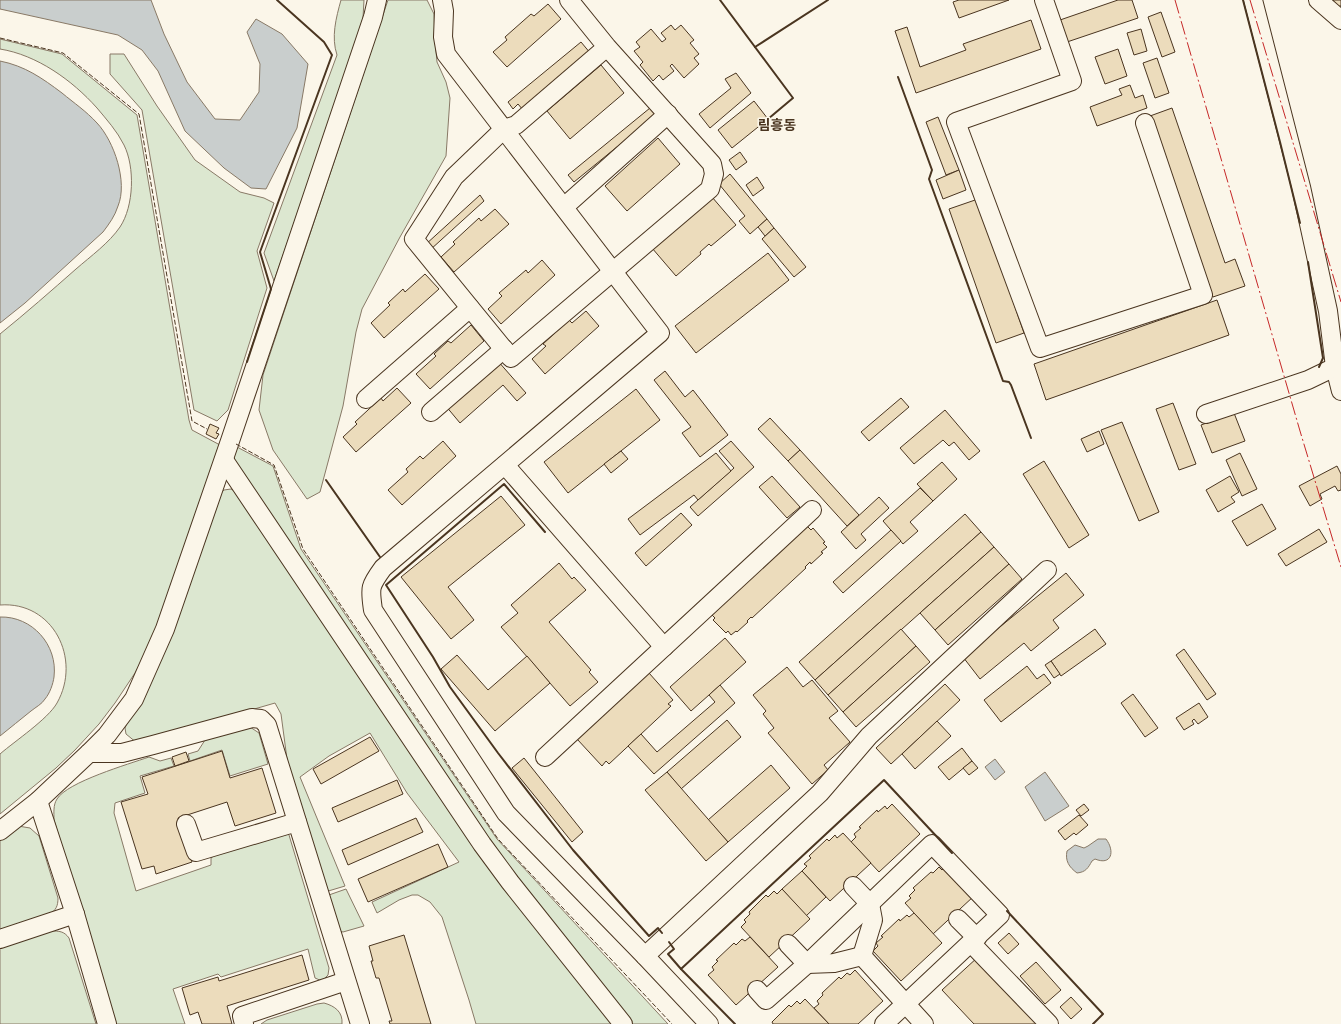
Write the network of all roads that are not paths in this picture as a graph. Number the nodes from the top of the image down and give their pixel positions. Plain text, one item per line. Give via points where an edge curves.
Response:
1 (377, 0) edge
2 (442, 0) edge
3 (569, 0) edge
4 (1044, 0) edge
5 (1253, 0) edge
6 (1318, 0) edge
7 (1341, 20) edge
8 (607, 47) junction
9 (668, 114) junction
10 (1145, 123) dead end
11 (504, 130) junction
12 (564, 207) junction
13 (612, 271) junction
14 (470, 308) junction
15 (504, 349) junction
16 (1334, 367) junction
17 (1341, 391) edge
18 (366, 399) dead end
19 (432, 412) dead end
20 (1206, 414) dead end
21 (224, 460) junction
22 (505, 465) junction
23 (812, 510) dead end
24 (1047, 570) dead end
25 (664, 647) junction
26 (89, 753) junction
27 (545, 757) dead end
28 (38, 801) junction
29 (297, 822) junction
30 (186, 824) dead end
31 (0, 831) edge
32 (853, 886) dead end
33 (870, 904) junction
34 (75, 914) junction
35 (958, 919) dead end
36 (0, 939) edge
37 (974, 940) junction
38 (788, 944) dead end
39 (645, 956) junction
40 (862, 956) junction
41 (807, 964) junction
42 (346, 981) junction
43 (757, 990) dead end
44 (906, 1004) junction
45 (698, 1021) edge
46 (108, 1024) edge
47 (244, 1024) edge
48 (360, 1024) edge
49 (623, 1024) edge
50 (884, 1024) edge
51 (924, 1024) edge
52 (1049, 1024) edge

1 - 21 street
2 - 11 street via 446,54
3 - 8 street
4 - 10 street via 1072,80 956,122 1040,348 1203,295
5 - 16 street via 1302,187 1328,311
6 - 7 street
8 - 9 street
8 - 11 street via 516,125
9 - 12 street
9 - 13 street via 712,164 714,174 710,189
11 - 12 street
11 - 14 street via 454,178 414,239
12 - 13 street
13 - 15 street via 511,358
13 - 22 street via 660,333
14 - 15 street
14 - 18 street
15 - 19 street
16 - 17 street
16 - 20 street via 1308,380
21 - 26 street via 165,629 134,699 107,735
21 - 49 street via 482,844
22 - 25 street
22 - 39 street via 383,568 370,591 373,610 506,813
23 - 25 street
24 - 39 street via 869,736 820,793
25 - 27 street
26 - 28 street
26 - 29 street via 122,753 252,718 261,719 267,725
28 - 31 street
28 - 34 street
29 - 30 street via 196,852
29 - 42 street
32 - 33 street
33 - 37 street via 905,863 932,844 1000,915
33 - 40 street via 873,920
33 - 41 street
34 - 36 street
34 - 46 street
35 - 37 street
37 - 44 street
37 - 52 street
38 - 41 street
39 - 45 street
40 - 41 street via 834,963
40 - 44 street
41 - 43 street via 766,1000
42 - 47 street via 242,1016
42 - 48 street
44 - 50 street
44 - 51 street

